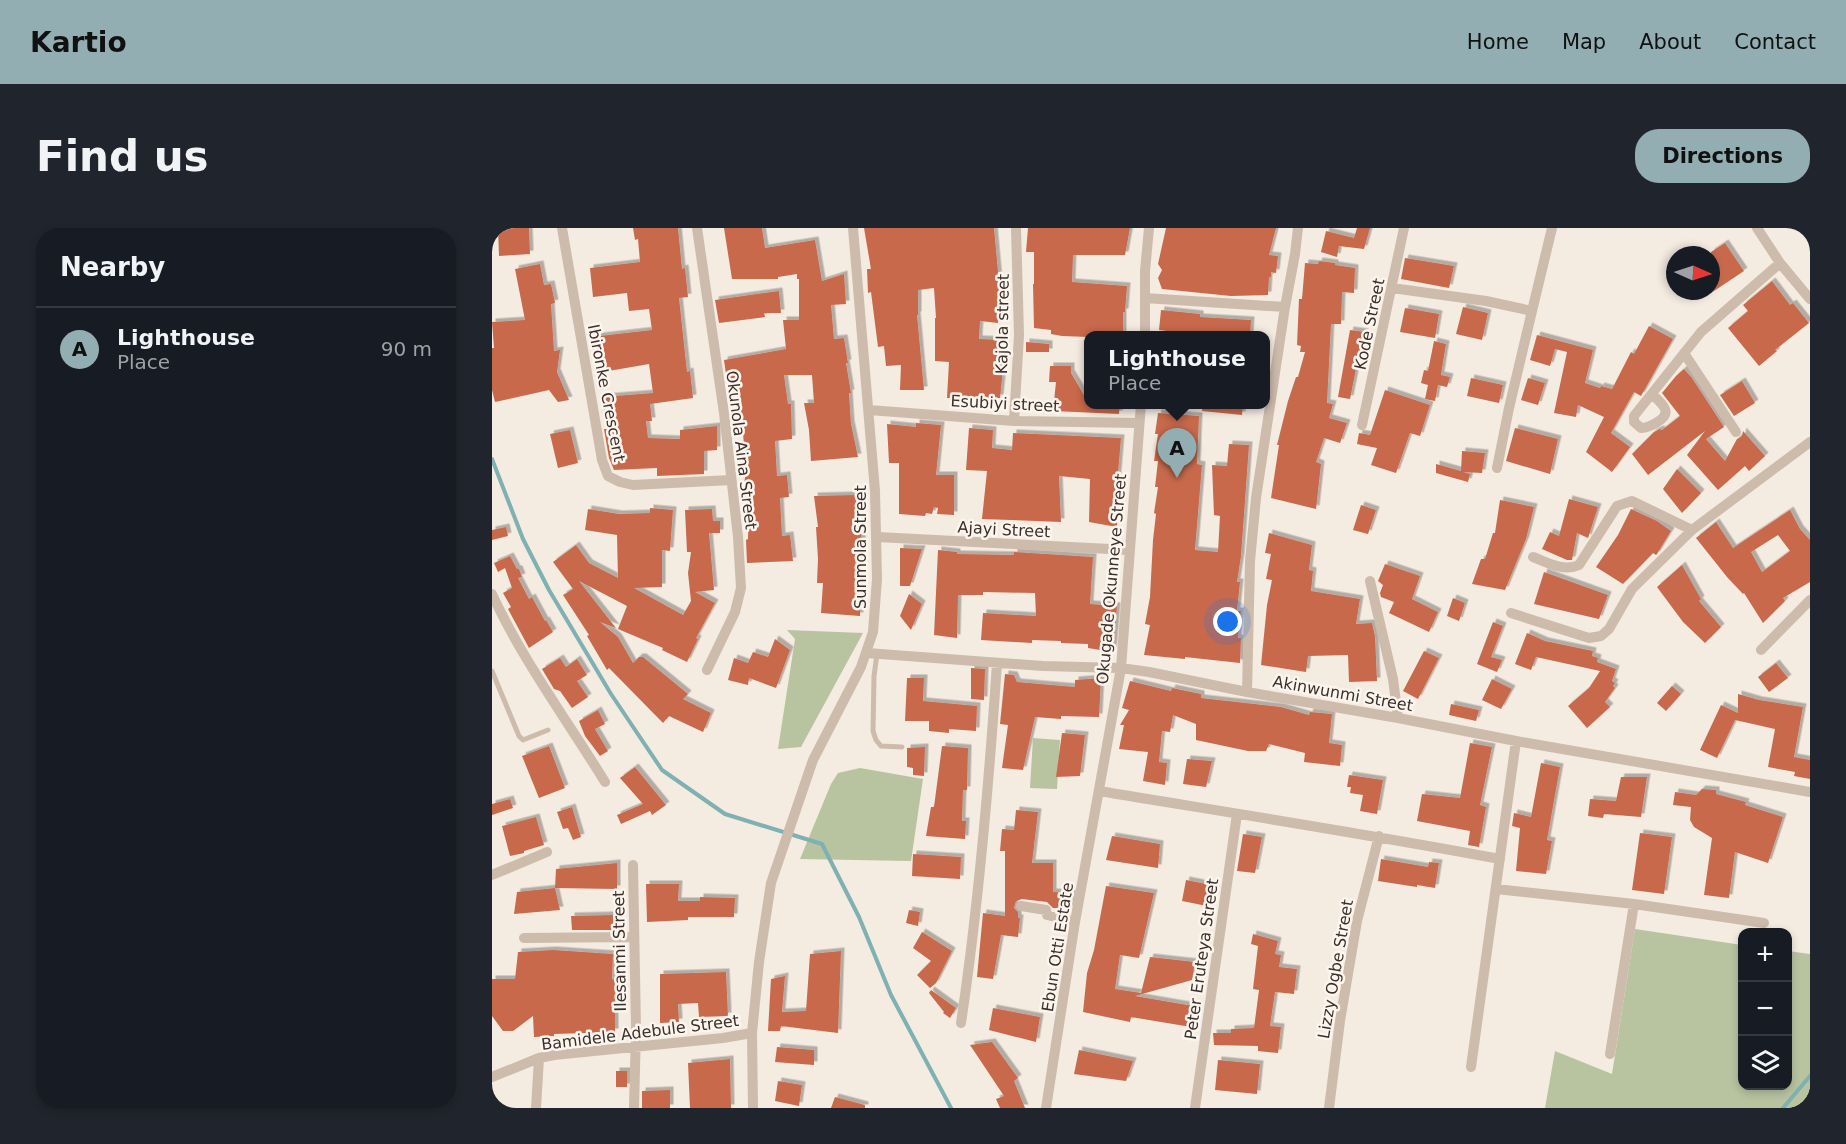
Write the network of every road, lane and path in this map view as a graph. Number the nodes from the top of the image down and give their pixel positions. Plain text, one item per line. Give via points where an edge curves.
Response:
1 (562, 228) edge
2 (697, 228) edge
3 (853, 228) edge
4 (1016, 228) edge
5 (1149, 228) edge
6 (1298, 228) edge
7 (1404, 228) edge
8 (1551, 228) edge
9 (1757, 228) edge
10 (1780, 263) junction
11 (1392, 288) junction
12 (1145, 298) junction
13 (1810, 299) edge
14 (1285, 307) junction
15 (1532, 311) junction
16 (1144, 331) edge
17 (1684, 353) junction
18 (1652, 394) dead end
19 (1270, 408) edge
20 (1141, 409) edge
21 (1270, 409) edge
22 (869, 410) junction
23 (1014, 421) junction
24 (1139, 423) junction
25 (1362, 425) dead end
26 (1736, 432) dead end
27 (1810, 442) edge
28 (1497, 468) dead end
29 (732, 480) junction
30 (1692, 530) junction
31 (877, 537) junction
32 (1131, 550) junction
33 (1533, 557) dead end
34 (1370, 581) dead end
35 (492, 594) edge
36 (1810, 600) edge
37 (1511, 613) dead end
38 (1761, 650) dead end
39 (872, 653) junction
40 (997, 663) junction
41 (1121, 668) junction
42 (707, 670) dead end
43 (492, 672) edge
44 (1247, 692) junction
45 (1398, 718) junction
46 (548, 729) dead end
47 (1516, 741) junction
48 (902, 747) dead end
49 (605, 782) dead end
50 (1099, 791) junction
51 (1810, 792) edge
52 (1237, 814) junction
53 (1379, 836) junction
54 (547, 852) dead end
55 (1500, 859) junction
56 (633, 865) dead end
57 (492, 875) edge
58 (771, 883) joint
59 (1496, 889) junction
60 (1634, 904) junction
61 (1021, 906) dead end
62 (1076, 922) junction
63 (1764, 923) dead end
64 (633, 937) junction
65 (524, 938) dead end
66 (961, 1023) dead end
67 (752, 1033) junction
68 (636, 1048) junction
69 (1610, 1054) dead end
70 (539, 1058) junction
71 (1471, 1067) dead end
72 (492, 1077) edge
73 (536, 1108) edge
74 (634, 1108) edge
75 (753, 1108) edge
76 (1046, 1108) edge
77 (1195, 1108) edge
78 (1329, 1108) edge

1 - 29 street, Ibironke Crescent via 608,476 633,485
2 - 29 street, Okunola Aina Street
3 - 22 street, Sunmola Street
4 - 23 street, Kajola street via 1019,335
5 - 12 street
6 - 14 street
7 - 11 street, Kode Street
8 - 15 street
9 - 10 street
10 - 13 street
10 - 17 street via 1701,332
11 - 15 street
11 - 25 street, Kode Street
12 - 14 street
12 - 16 street
14 - 19 street
15 - 28 street
17 - 18 street
17 - 26 street
20 - 24 street, Okugade Okunneye Street
21 - 44 street via 1250,561
22 - 23 street, Esubiyi street
22 - 31 street, Sunmola Street
23 - 24 street, Esubiyi street
24 - 32 street, Okugade Okunneye Street
27 - 30 street
29 - 42 street, Okunola Aina Street via 741,588 735,612
30 - 33 street via 1632,501 1626,502 1617,506 1579,565 1564,568
30 - 37 street via 1632,589 1601,636 1589,638
31 - 32 street, Ajayi Street
31 - 39 street, Sunmola Street
32 - 41 street, Okugade Okunneye Street
34 - 45 street via 1393,678
35 - 49 street via 532,669
36 - 38 street
39 - 40 street, Akinwunmi Street
39 - 48 lane via 873,731 881,746
39 - 58 street, Sunmola Street via 813,760
40 - 41 street, Akinwunmi Street
40 - 66 street via 977,905
41 - 44 street, Akinwunmi Street
41 - 50 street, Okugade Okunneye Street
43 - 46 lane via 519,736 523,740
44 - 45 street, Akinwunmi Street
45 - 47 street, Akinwunmi Street
47 - 51 street, Akinwunmi Street
47 - 55 street
50 - 52 street
50 - 62 street, Ebun Otti Estate
52 - 53 street
52 - 77 street, Peter Eruteya Street
53 - 55 street
53 - 78 street, Lizzy Ogbe Street via 1357,921
54 - 57 street
55 - 59 street
56 - 64 street, Ilesanmi Street
58 - 67 street, Bamidele Adebule Street
59 - 60 street
59 - 71 street
60 - 63 street
60 - 69 street
61 - 62 street via 1046,910 1047,915
62 - 76 street, Ebun Otti Estate
64 - 65 street
64 - 68 street, Ilesanmi Street
67 - 68 street, Bamidele Adebule Street
67 - 75 street
68 - 70 street, Bamidele Adebule Street
68 - 74 street, Ilesanmi Street
70 - 72 street, Bamidele Adebule Street
70 - 73 street

